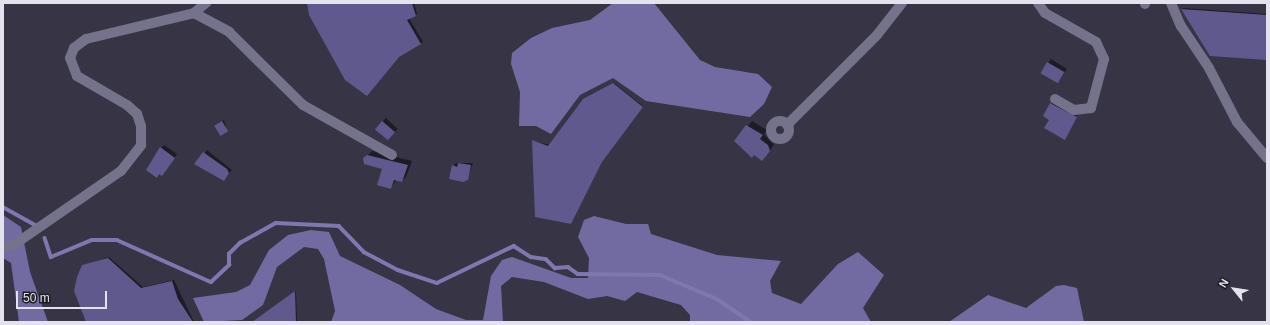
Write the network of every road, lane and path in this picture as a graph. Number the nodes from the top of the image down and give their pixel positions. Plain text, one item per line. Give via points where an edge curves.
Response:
1 (206, 3) edge
2 (902, 3) edge
3 (1038, 3) edge
4 (1171, 3) edge
5 (194, 13) junction
6 (1055, 99) dead end
7 (787, 125) dead end
8 (392, 155) dead end
9 (1267, 158) edge
10 (3, 248) edge

1 - 5 street
2 - 7 street via 877,35
3 - 6 street via 1046,13 1096,42 1104,59 1091,108 1074,110
4 - 9 street via 1237,122
5 - 8 street via 229,32 303,105
5 - 10 street via 86,40 74,48 70,58 77,76 127,105 136,114 141,126 141,145 121,171 15,244

